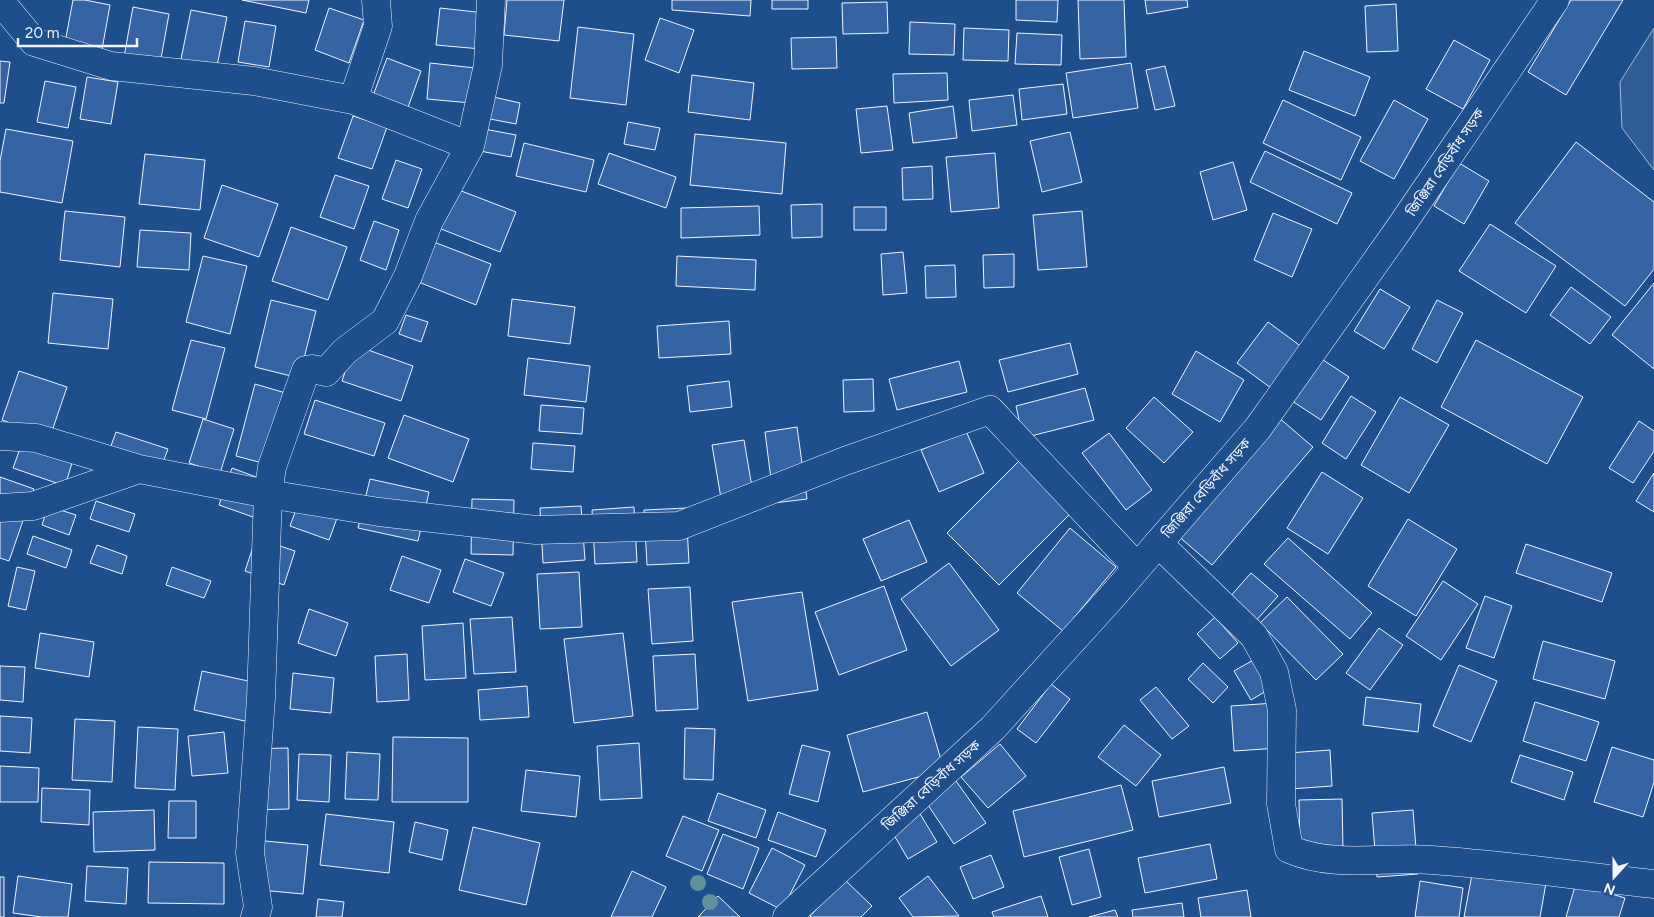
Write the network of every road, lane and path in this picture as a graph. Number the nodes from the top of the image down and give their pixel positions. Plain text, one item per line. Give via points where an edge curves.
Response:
1 (376, 0) edge
2 (491, 0) edge
3 (1555, 0) edge
4 (0, 1) edge
5 (353, 100) junction
6 (470, 146) junction
7 (0, 436) edge
8 (139, 469) junction
9 (268, 494) junction
10 (0, 508) edge
11 (1158, 543) junction
12 (1137, 567) junction
13 (1654, 884) edge
14 (256, 917) edge
15 (788, 917) edge

1 - 5 street via 378,26
2 - 6 street via 488,65
3 - 11 street, জিঞ্জিরা বেড়িবাঁধ সড়ক via 1258,428
4 - 5 street via 34,42 111,66 254,81
5 - 6 street
6 - 9 street via 429,221 386,321 345,351 326,372 312,368 306,370 272,467
7 - 8 street via 36,438
8 - 9 street
8 - 10 street via 33,506
9 - 12 street via 380,512 536,530 679,526 845,461 990,410
9 - 14 street via 261,698 250,853 258,907
11 - 12 street, জিঞ্জিরা বেড়িবাঁধ সড়ক
11 - 13 street via 1254,636 1274,672 1282,710 1281,804 1290,849 1306,856 1333,860 1430,860
12 - 15 street, জিঞ্জিরা বেড়িবাঁধ সড়ক via 993,728

